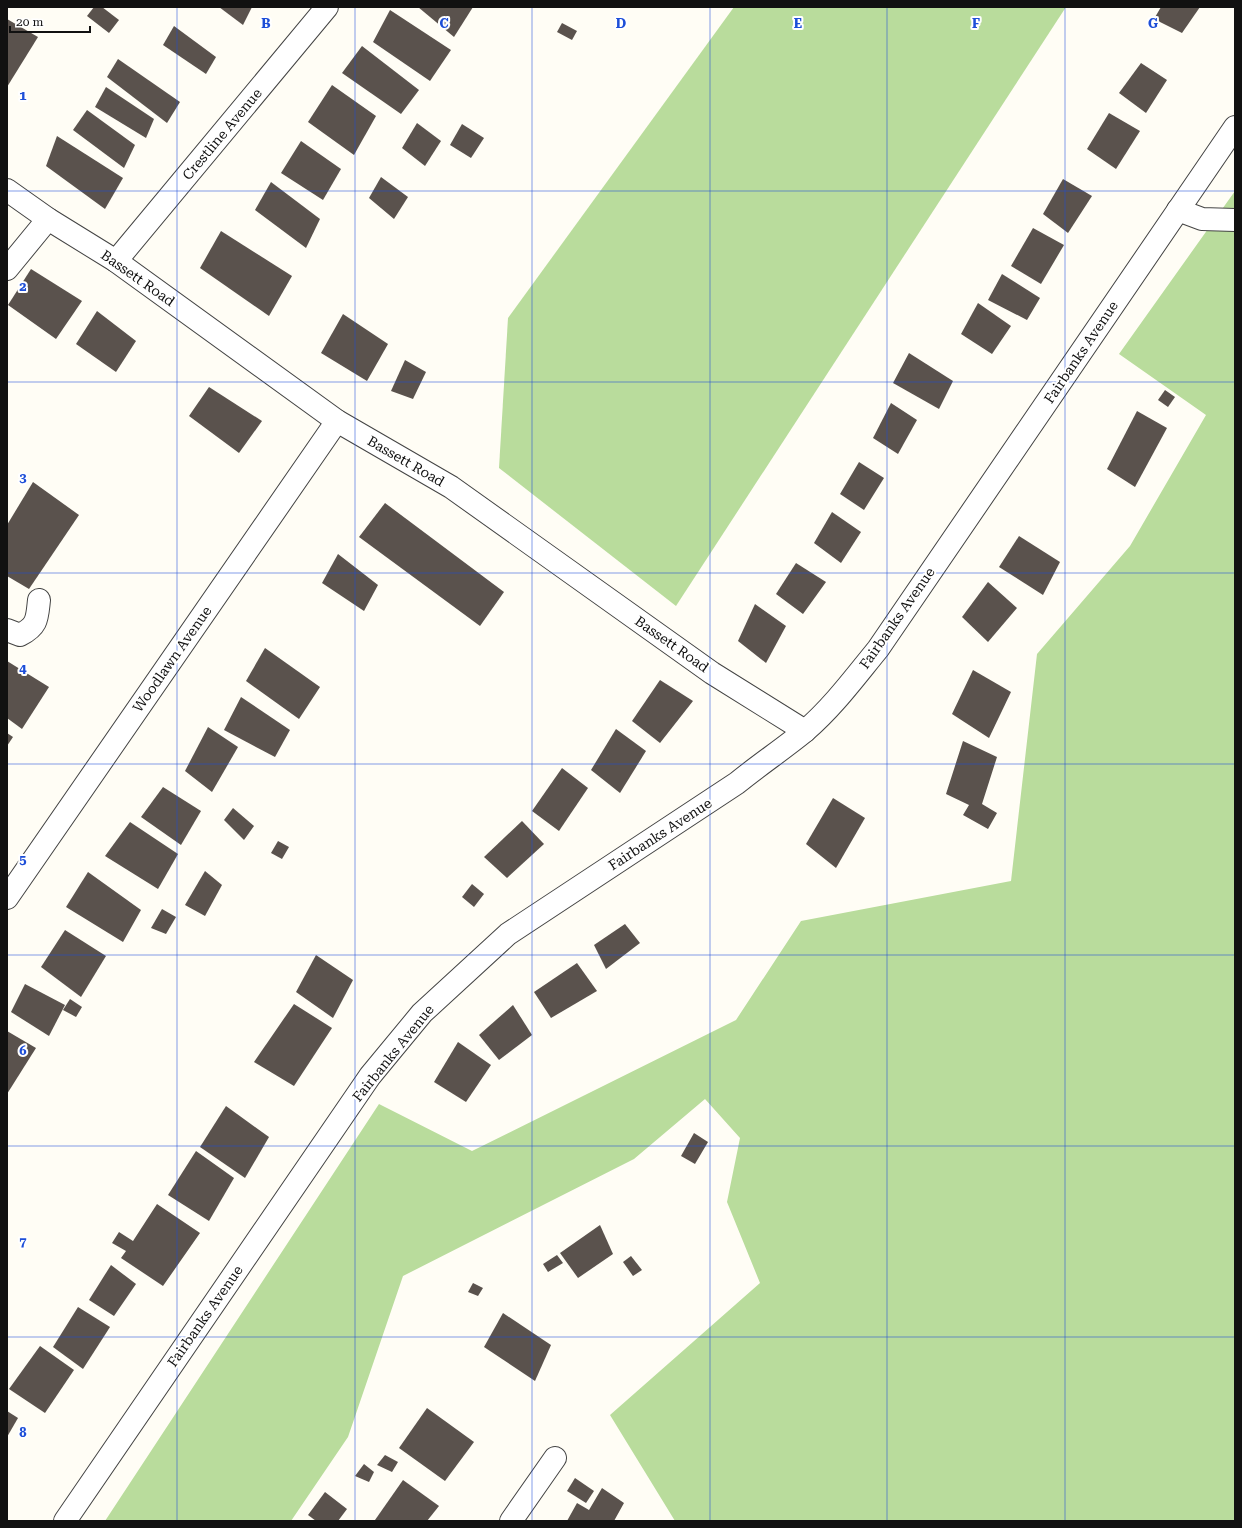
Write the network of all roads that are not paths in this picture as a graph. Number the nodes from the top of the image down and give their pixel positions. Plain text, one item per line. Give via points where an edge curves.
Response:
1 (327, 7) edge
2 (1235, 127) edge
3 (7, 190) edge
4 (1178, 210) junction
5 (48, 219) junction
6 (1235, 220) edge
7 (116, 261) junction
8 (7, 269) edge
9 (337, 421) junction
10 (39, 600) dead end
11 (7, 630) edge
12 (805, 731) junction
13 (7, 898) edge
14 (555, 1458) dead end
15 (65, 1521) edge
16 (511, 1521) edge

1 - 7 street, Crestline Avenue
2 - 4 street, Fairbanks Avenue
3 - 5 street, Bassett Road
4 - 6 street via 1202,219
4 - 12 street, Fairbanks Avenue via 878,649 839,697
5 - 7 street, Bassett Road
5 - 8 street
7 - 9 street, Bassett Road
9 - 12 street, Bassett Road via 451,487 712,673
9 - 13 street, Woodlawn Avenue
10 - 11 street via 37,618 31,630 20,635
12 - 15 street, Fairbanks Avenue via 737,783 508,934 422,1013 370,1076
14 - 16 street

